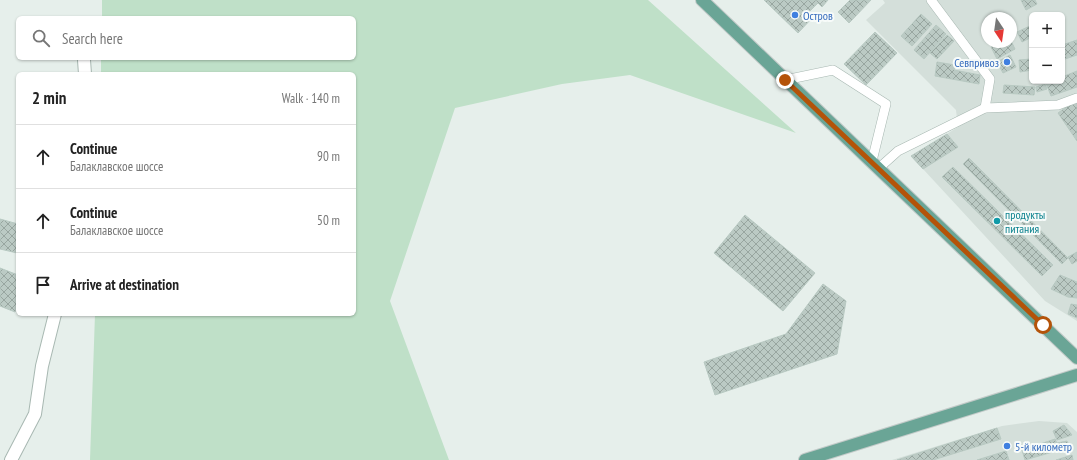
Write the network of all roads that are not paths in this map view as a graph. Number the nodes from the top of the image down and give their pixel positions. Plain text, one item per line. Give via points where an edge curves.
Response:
1 (702, 0) edge
2 (931, 0) edge
3 (84, 60) dead end
4 (85, 72) edge
5 (785, 80) junction
6 (1077, 98) edge
7 (985, 108) junction
8 (876, 165) junction
9 (54, 316) edge
10 (1077, 358) edge
11 (1077, 375) edge
12 (11, 460) edge
13 (805, 460) edge

1 - 5 main road
2 - 7 lane via 990,79
3 - 4 street
5 - 8 main road
5 - 8 lane via 833,70 886,104
6 - 7 lane via 1058,105
7 - 8 lane via 898,151
8 - 10 main road
9 - 12 street via 42,366 35,414
11 - 13 main road

